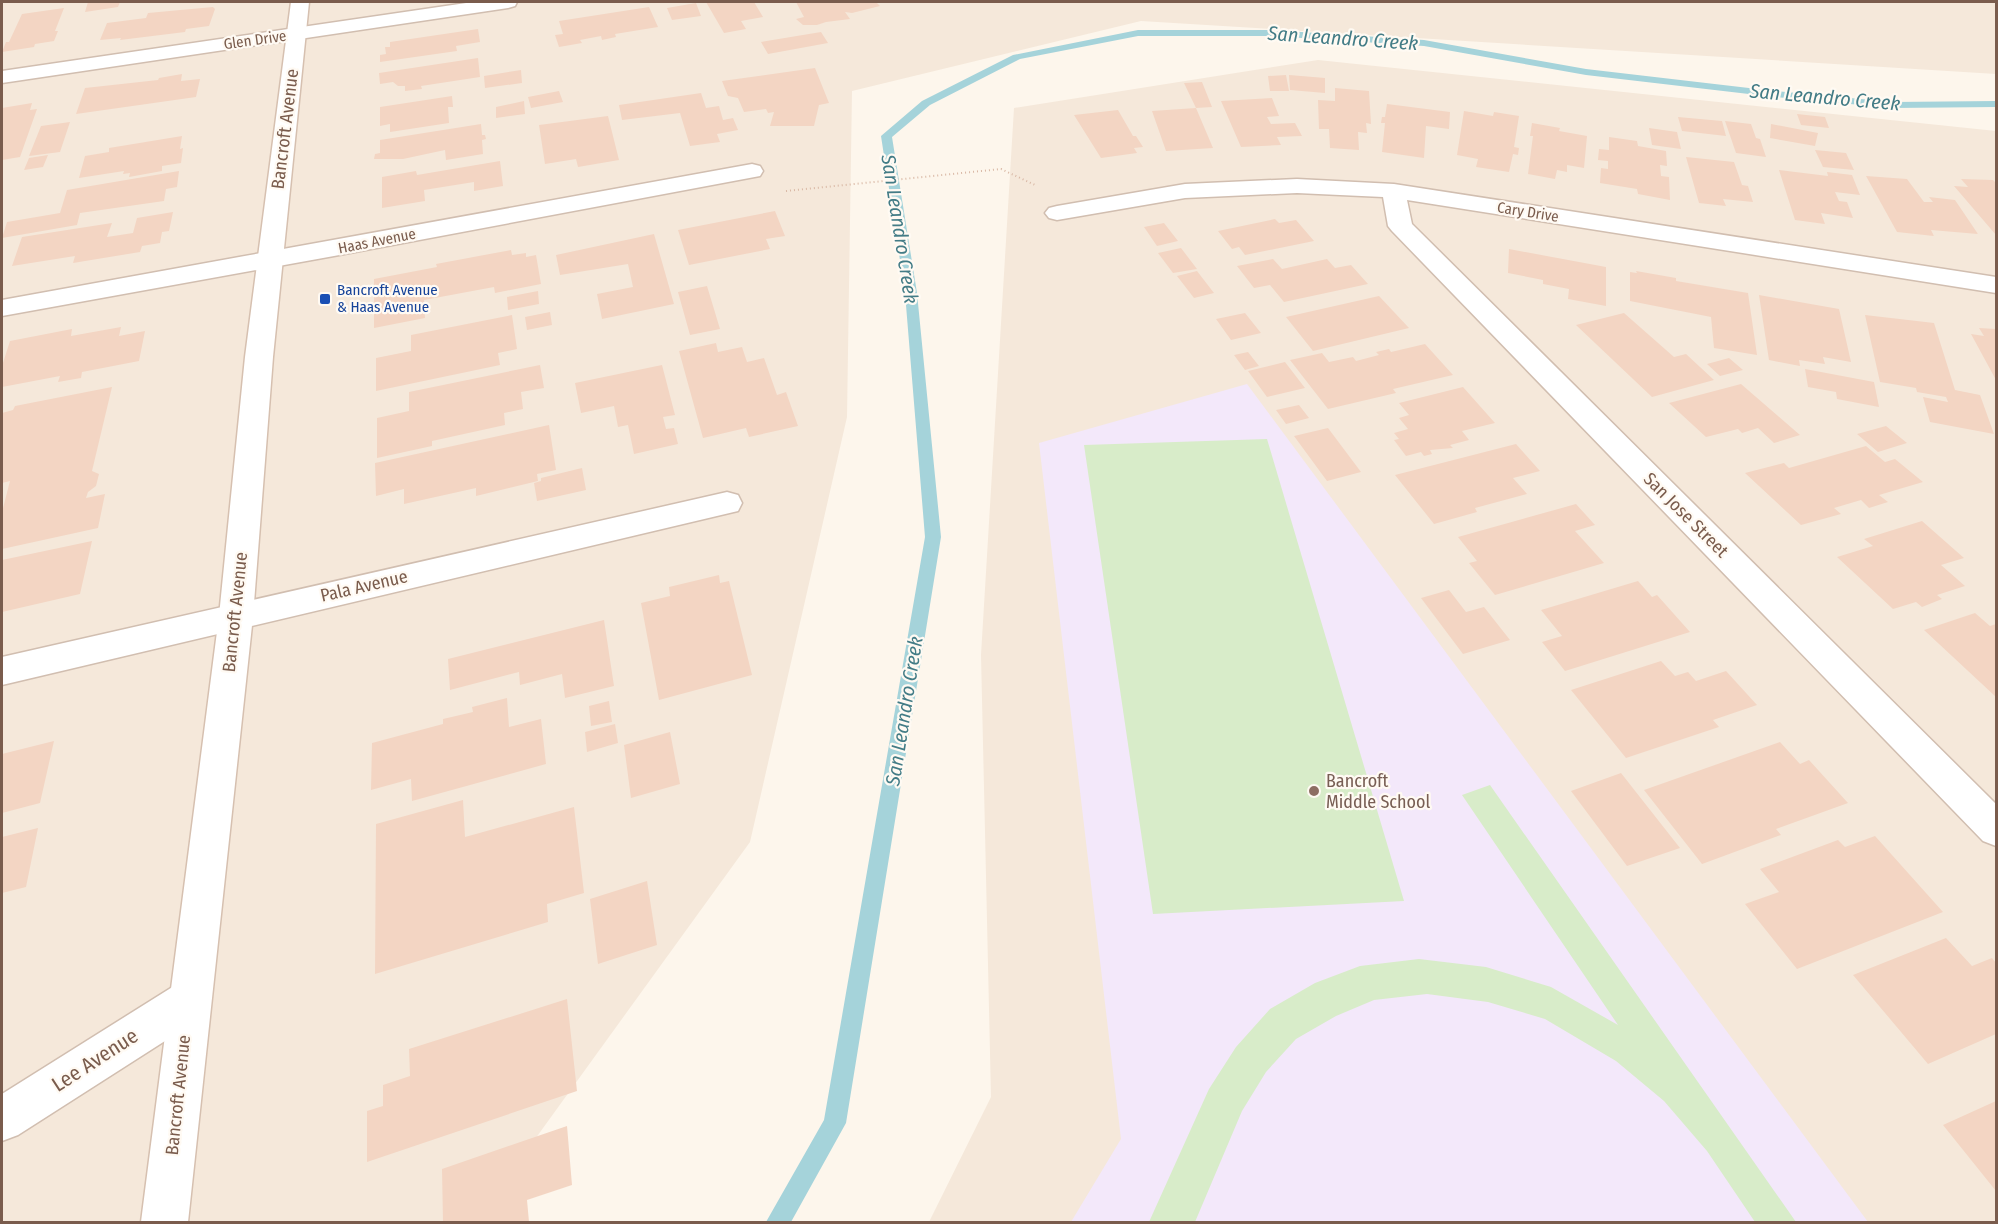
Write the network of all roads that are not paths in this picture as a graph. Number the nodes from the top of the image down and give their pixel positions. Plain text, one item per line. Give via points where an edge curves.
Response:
1 (300, 2) edge
2 (508, 2) edge
3 (296, 34) junction
4 (2, 77) edge
5 (752, 171) dead end
6 (1394, 191) junction
7 (1057, 213) dead end
8 (270, 260) junction
9 (1996, 285) edge
10 (2, 308) edge
11 (727, 503) dead end
12 (236, 616) junction
13 (2, 671) edge
14 (1996, 829) edge
15 (189, 1001) junction
16 (2, 1119) edge
17 (164, 1222) edge

1 - 3 street, Bancroft Avenue
2 - 3 street, Glen Drive
3 - 4 street, Glen Drive
3 - 8 street, Bancroft Avenue
5 - 8 street, Haas Avenue
6 - 7 street, Cary Drive via 1297,186 1185,191
6 - 9 street, Cary Drive
6 - 14 street, San Jose Street via 1400,226
8 - 10 street, Haas Avenue
8 - 12 street, Bancroft Avenue
11 - 12 street, Pala Avenue
12 - 13 street, Pala Avenue
12 - 15 street, Bancroft Avenue
15 - 16 street, Lee Avenue
15 - 17 street, Bancroft Avenue

